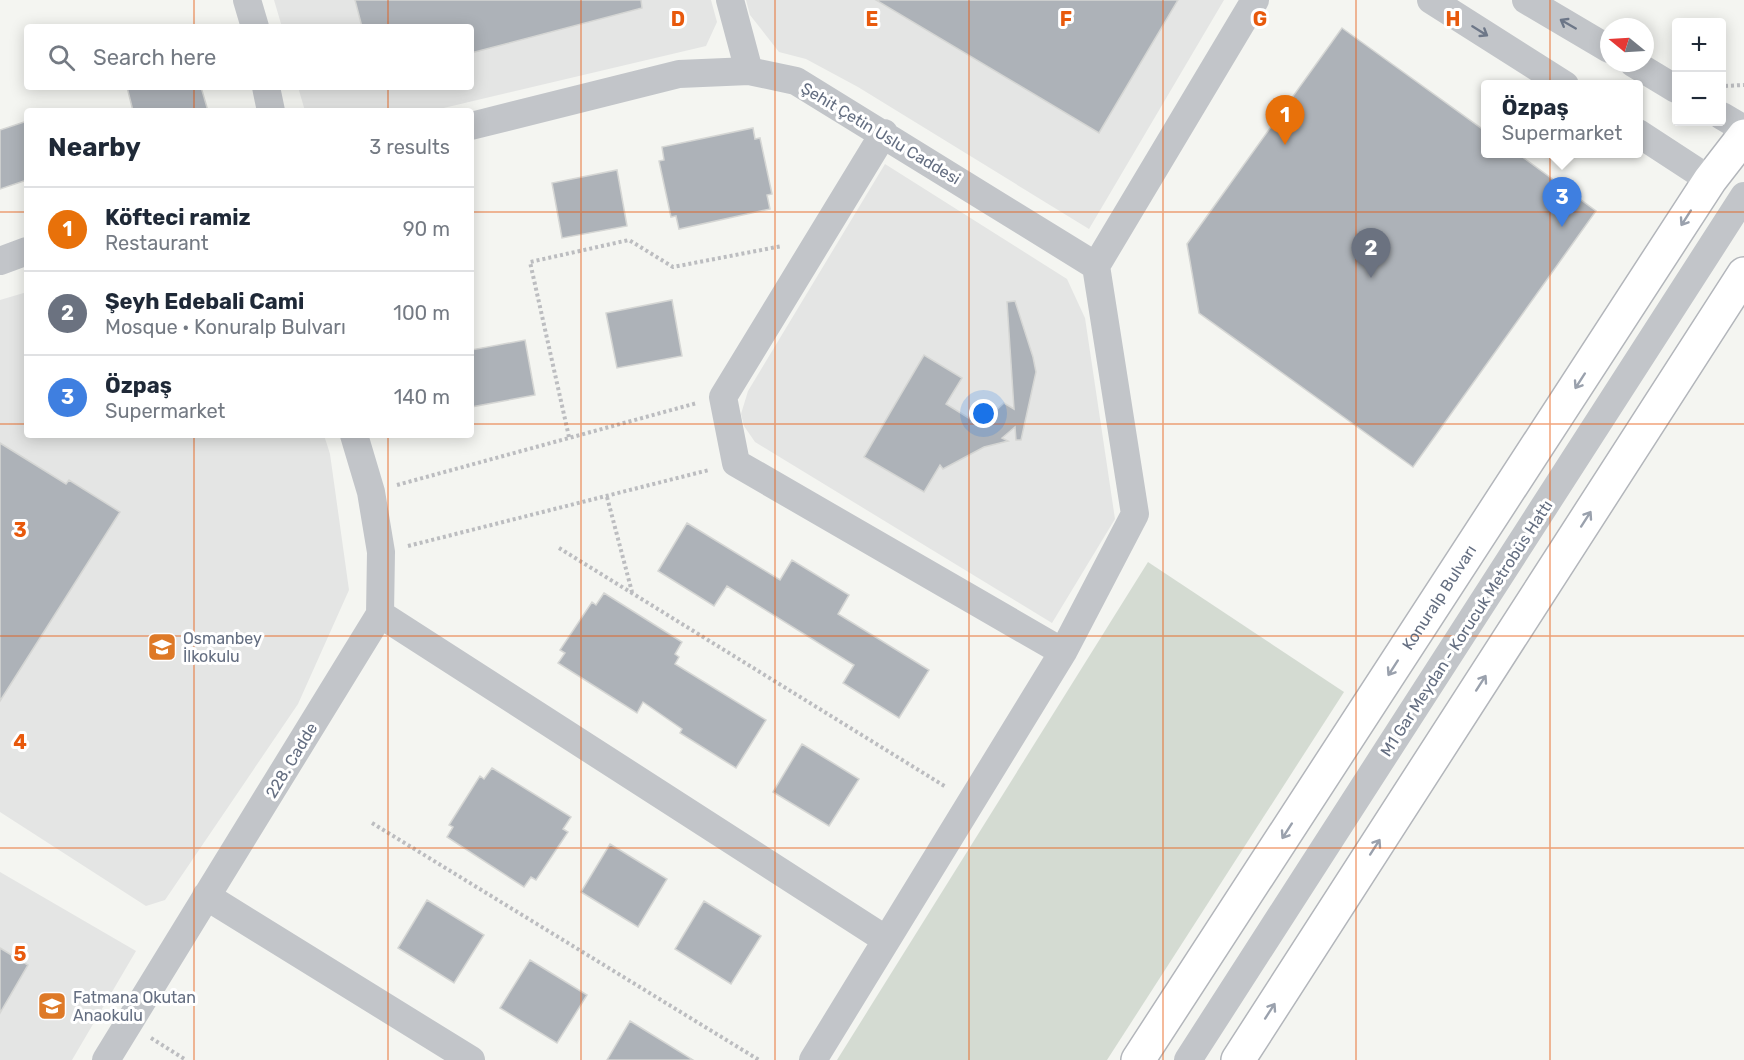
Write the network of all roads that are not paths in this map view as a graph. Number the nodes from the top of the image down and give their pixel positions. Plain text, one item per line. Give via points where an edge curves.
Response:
1 (247, 0) edge
2 (730, 0) edge
3 (1255, 0) edge
4 (1431, 0) edge
5 (1526, 0) edge
6 (254, 24) edge
7 (1600, 44) edge
8 (749, 71) junction
9 (1648, 72) edge
10 (1558, 80) edge
11 (1672, 86) edge
12 (267, 90) edge
13 (270, 108) edge
14 (1726, 118) edge
15 (474, 125) edge
16 (1744, 129) edge
17 (884, 133) junction
18 (1643, 136) edge
19 (1744, 136) edge
20 (1710, 180) junction
21 (1744, 196) edge
22 (24, 252) edge
23 (0, 261) edge
24 (1096, 266) junction
25 (1744, 274) edge
26 (355, 438) edge
27 (380, 614) junction
28 (1063, 652) junction
29 (206, 896) junction
30 (885, 939) junction
31 (106, 1060) edge
32 (471, 1060) edge
33 (813, 1060) edge
34 (1138, 1060) edge
35 (1188, 1060) edge
36 (1238, 1060) edge

1 - 6 street
2 - 8 street
3 - 24 street
4 -> 10 street
7 -> 5 street
8 - 15 street, Şehit Çetin Uslu Caddesi via 679,74
8 - 17 street, Şehit Çetin Uslu Caddesi via 796,81
9 - 11 street
12 - 13 street
14 - 16 street
17 - 24 street, Şehit Çetin Uslu Caddesi
17 - 28 street via 723,397 736,463
18 - 20 street
19 - 20 main road, Konuralp Bulvarı
20 -> 34 main road, Konuralp Bulvarı
21 - 35 street, M1 Gar Meydan - Korucuk Metrobüs Hattı
22 - 23 street
24 - 28 street via 1135,514
36 -> 25 main road
26 - 27 street via 381,552
27 - 29 street, 228. Cadde
27 - 30 street
28 - 30 street
29 - 31 street, 228. Cadde
29 - 32 street
30 - 33 street

